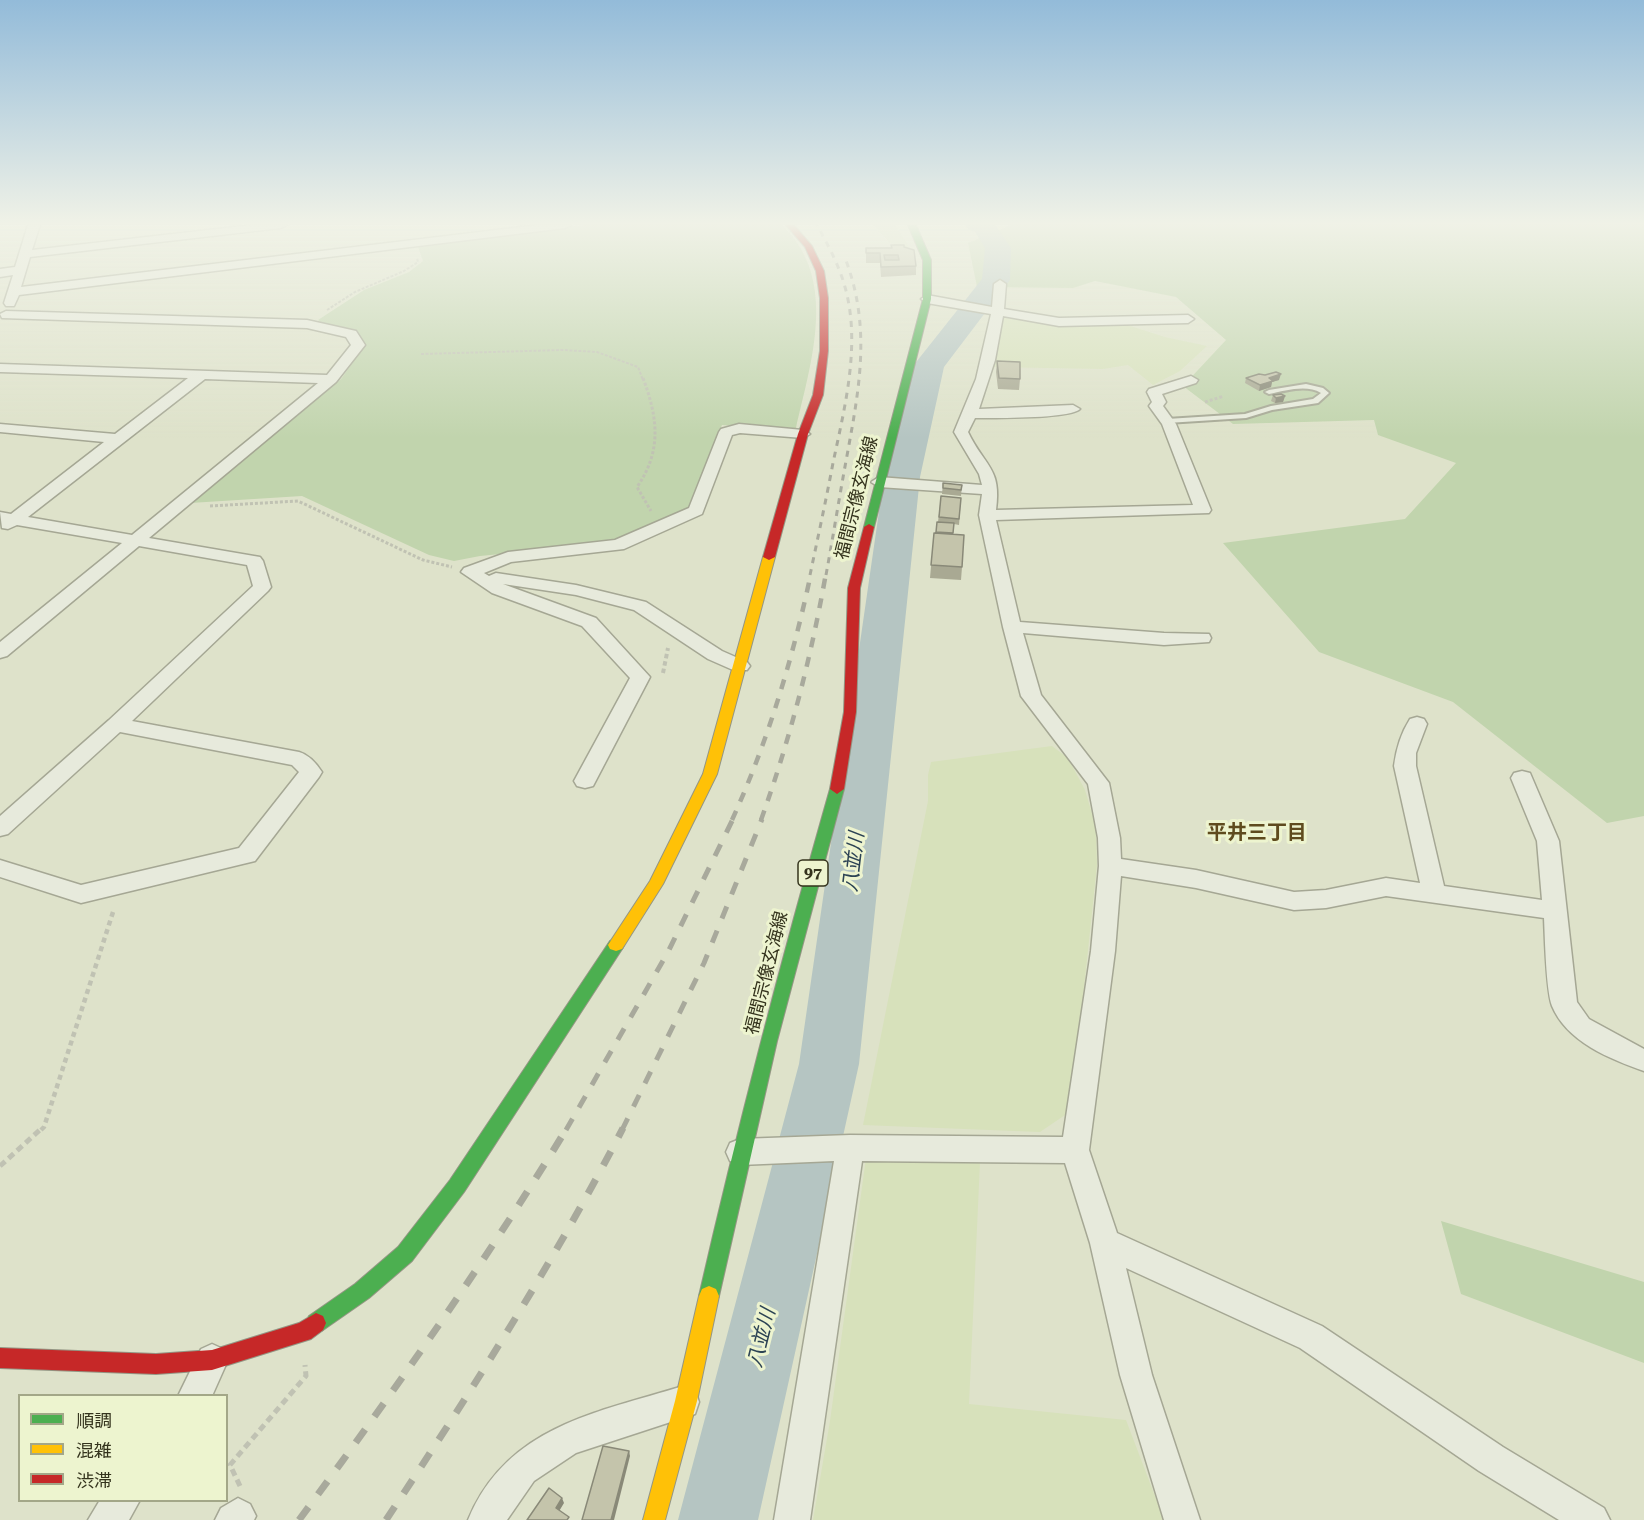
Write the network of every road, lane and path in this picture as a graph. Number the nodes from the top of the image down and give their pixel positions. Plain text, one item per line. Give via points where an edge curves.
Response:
1 (12, 296) edge
2 (349, 296) edge
3 (822, 296) edge
4 (927, 296) edge
5 (1000, 296) edge
6 (927, 299) junction
7 (999, 311) junction
8 (3, 318) edge
9 (1188, 320) dead end
10 (307, 324) junction
11 (421, 354) dead end
12 (0, 368) edge
13 (200, 376) junction
14 (331, 380) junction
15 (1191, 380) dead end
16 (1269, 392) dead end
17 (1073, 409) dead end
18 (970, 414) junction
19 (1167, 420) junction
20 (0, 428) edge
21 (803, 434) junction
22 (117, 439) junction
23 (887, 483) junction
24 (991, 490) junction
25 (174, 508) junction
26 (987, 515) junction
27 (4, 522) edge
28 (664, 525) junction
29 (136, 539) junction
30 (470, 572) junction
31 (1012, 627) junction
32 (1202, 638) dead end
33 (0, 652) edge
34 (740, 666) junction
35 (1417, 724) dead end
36 (116, 725) junction
37 (1522, 778) dead end
38 (585, 781) dead end
39 (0, 828) edge
40 (1110, 866) junction
41 (0, 868) edge
42 (122, 884) junction
43 (1434, 893) junction
44 (1555, 911) junction
45 (1644, 1060) edge
46 (844, 1149) junction
47 (1075, 1150) junction
48 (740, 1152) junction
49 (0, 1166) edge
50 (1105, 1244) junction
51 (0, 1359) edge
52 (212, 1360) junction
53 (306, 1376) dead end
54 (195, 1394) edge
55 (686, 1401) junction
56 (230, 1464) dead end
57 (121, 1502) edge
58 (106, 1520) edge
59 (486, 1520) edge
60 (654, 1520) edge
61 (792, 1520) edge
62 (1182, 1520) edge
63 (1592, 1520) edge

1 - 8 street
2 - 10 path
3 - 21 street via 824,342 818,394
4 - 6 street, 福間宗像玄海線 / 97
5 - 7 street
6 - 7 street
6 - 23 street, 福間宗像玄海線 / 97
7 - 9 street via 1059,322
7 - 18 street via 976,404
8 - 10 street
10 - 14 street via 351,334 358,345
11 - 28 path via 597,352 638,367 657,427 648,475 637,487 646,505
12 - 13 street
13 - 14 street
13 - 22 street
14 - 25 street
15 - 19 street via 1154,392 1160,402 1156,406
16 - 19 lane via 1304,387 1325,393 1315,401 1246,416
17 - 18 street
18 - 24 street via 961,432 987,474
19 - 26 street via 1203,510
20 - 22 street
21 - 28 street via 740,428 726,432 696,511
21 - 34 street
22 - 27 street
23 - 24 street
23 - 48 street, 福間宗像玄海線 / 97 via 854,588 850,712 840,778
24 - 26 street
25 - 29 street
25 - 30 path via 298,501 423,560
26 - 31 street
27 - 29 street
28 - 30 street via 618,545 508,557
29 - 33 street
29 - 36 street via 254,561 262,587
30 - 34 street via 576,590 640,606 715,655
30 - 38 street via 498,589 589,622 640,677
31 - 32 street via 1164,639
31 - 40 street via 1031,696 1098,783 1109,838
34 - 52 street via 710,774 656,884 457,1186 405,1254 362,1291 304,1332
35 - 43 street via 1405,766
36 - 39 street
36 - 42 street via 299,759 311,772 248,855
37 - 44 street via 1548,841
40 - 43 street via 1196,879 1294,901 1386,887
40 - 47 street via 1103,951
41 - 42 street via 81,894
42 - 49 path via 44,1127
43 - 44 street
44 - 45 street via 1564,1004 1580,1027
46 - 47 street
46 - 48 street
46 - 61 street
47 - 50 street
48 - 55 street, 福間宗像玄海線 / 97
50 - 62 street via 1136,1375
50 - 63 street via 1311,1337 1491,1458
51 - 52 street via 156,1364
52 - 54 street
53 - 56 path
55 - 59 street via 567,1439 522,1469
55 - 60 street, 福間宗像玄海線 / 97
57 - 58 street

